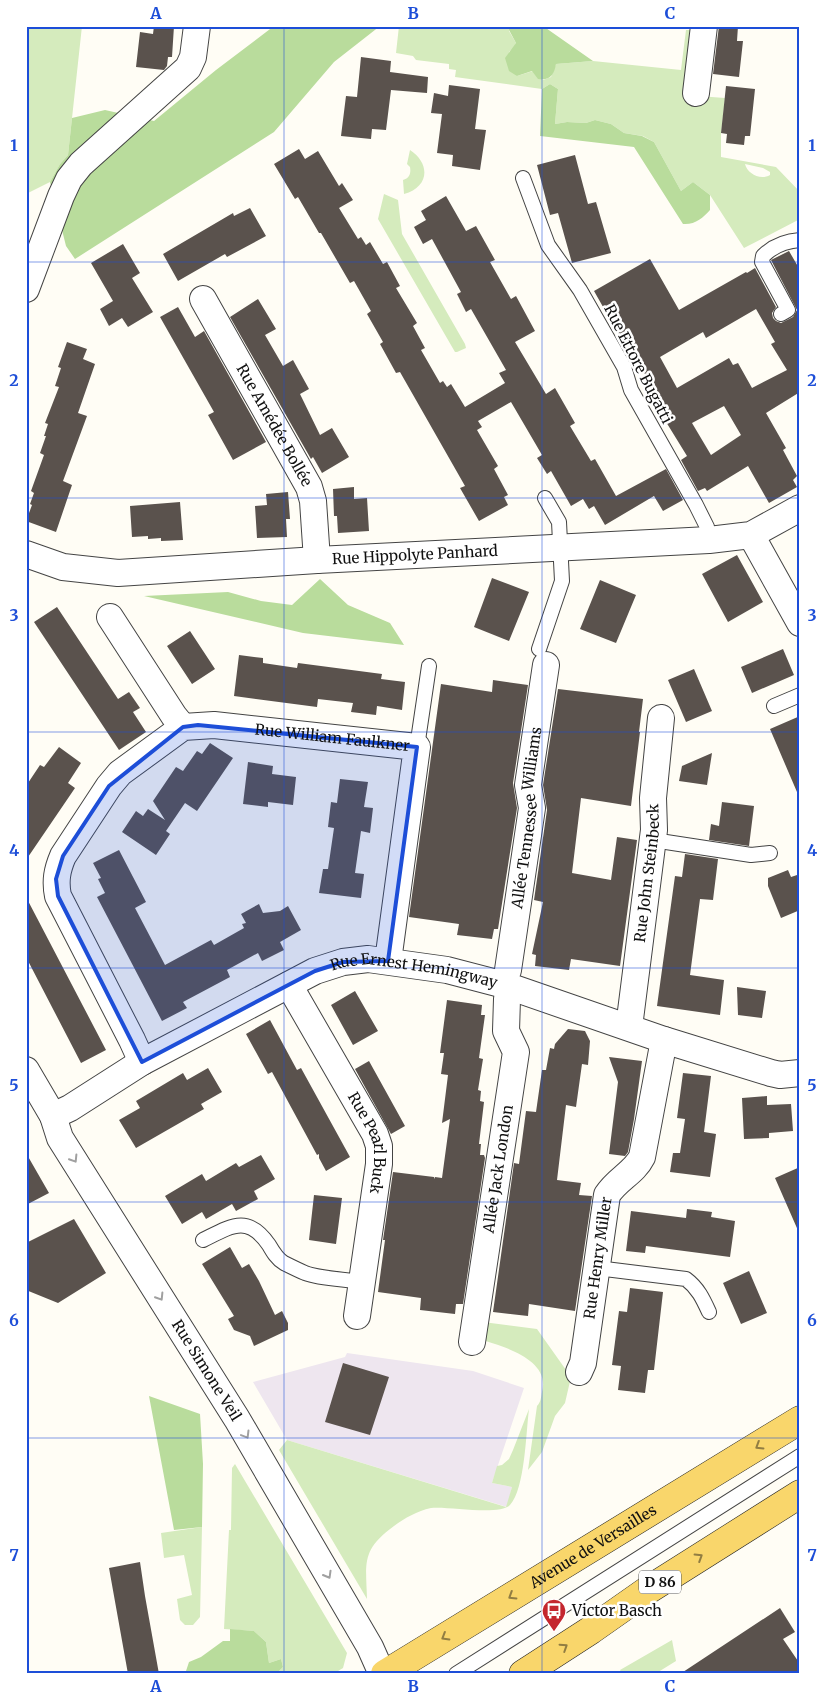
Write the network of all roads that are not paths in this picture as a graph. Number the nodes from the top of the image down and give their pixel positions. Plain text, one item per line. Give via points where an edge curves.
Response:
1 (197, 26) edge
2 (704, 26) edge
3 (696, 94) dead end
4 (523, 178) dead end
5 (800, 240) edge
6 (26, 289) edge
7 (203, 299) dead end
8 (781, 314) dead end
9 (545, 498) dead end
10 (800, 508) edge
11 (751, 535) junction
12 (709, 540) junction
13 (560, 548) junction
14 (26, 554) edge
15 (317, 560) junction
16 (110, 617) dead end
17 (800, 623) edge
18 (543, 657) joint
19 (429, 666) dead end
20 (800, 695) edge
21 (774, 706) dead end
22 (661, 718) dead end
23 (183, 727) junction
24 (417, 747) junction
25 (653, 840) junction
26 (770, 854) dead end
27 (388, 961) junction
28 (508, 970) dead end
29 (289, 985) junction
30 (507, 999) dead end
31 (629, 1027) junction
32 (664, 1040) junction
33 (142, 1062) junction
34 (26, 1070) edge
35 (800, 1073) edge
36 (53, 1116) junction
37 (203, 1240) dead end
38 (597, 1268) junction
39 (362, 1282) junction
40 (709, 1312) dead end
41 (357, 1316) dead end
42 (472, 1342) dead end
43 (578, 1372) dead end
44 (800, 1420) edge
45 (800, 1456) edge
46 (800, 1494) edge
47 (384, 1674) edge
48 (456, 1674) edge
49 (523, 1674) edge

1 - 6 street via 193,57 188,68 81,164 69,179
2 - 3 street
4 - 12 lane, Rue Ettore Bugatti via 548,245 580,290 624,367 631,390 696,505
5 - 8 lane via 778,246 763,256 762,262 788,310
7 - 15 street, Rue Amédée Bollée via 309,487
9 - 13 lane via 559,522
10 - 11 street, Rue Hippolyte Panhard
11 - 12 street, Rue Hippolyte Panhard
11 - 17 street
12 - 13 street, Rue Hippolyte Panhard
13 - 15 street, Rue Hippolyte Panhard
13 - 18 lane via 562,581
14 - 15 street, Rue Hippolyte Panhard via 63,568 118,573
16 - 23 street
18 - 28 street, Allée Tennessee Williams via 528,786 532,808
19 - 24 lane
20 - 21 lane
22 - 25 street, Rue John Steinbeck via 653,798
23 - 24 street, Rue William Faulkner via 214,725
23 - 33 street via 120,773 109,786 64,856 56,879 58,896
24 - 27 street, Rue William Faulkner
25 - 26 lane via 752,855
25 - 31 street, Rue John Steinbeck
27 - 29 street, Rue Ernest Hemingway via 343,962
27 - 31 street, Rue Ernest Hemingway via 447,970 508,986
29 - 33 street, Rue Ernest Hemingway
29 - 39 street, Rue Pearl Buck via 379,1146
30 - 42 street, Allée Jack London via 506,1031 516,1052
31 - 32 street, Rue Ernest Hemingway
32 - 35 street, Rue Ernest Hemingway via 771,1073
32 - 38 street, Rue Henry Miller via 642,1157 633,1171 612,1186 607,1195
33 - 36 street, Rue Ernest Hemingway
34 - 36 street, Rue Simone Veil
36 -> 47 street, Rue Simone Veil via 60,1138 262,1462
37 - 39 lane via 230,1226 249,1226 262,1236 282,1262 305,1273
38 - 40 lane via 686,1279 701,1295
38 - 43 street, Rue Henry Miller via 583,1362
39 - 41 street, Rue Pearl Buck
44 -> 47 main road, Avenue de Versailles
45 - 48 lane
49 -> 46 main road, D 86

